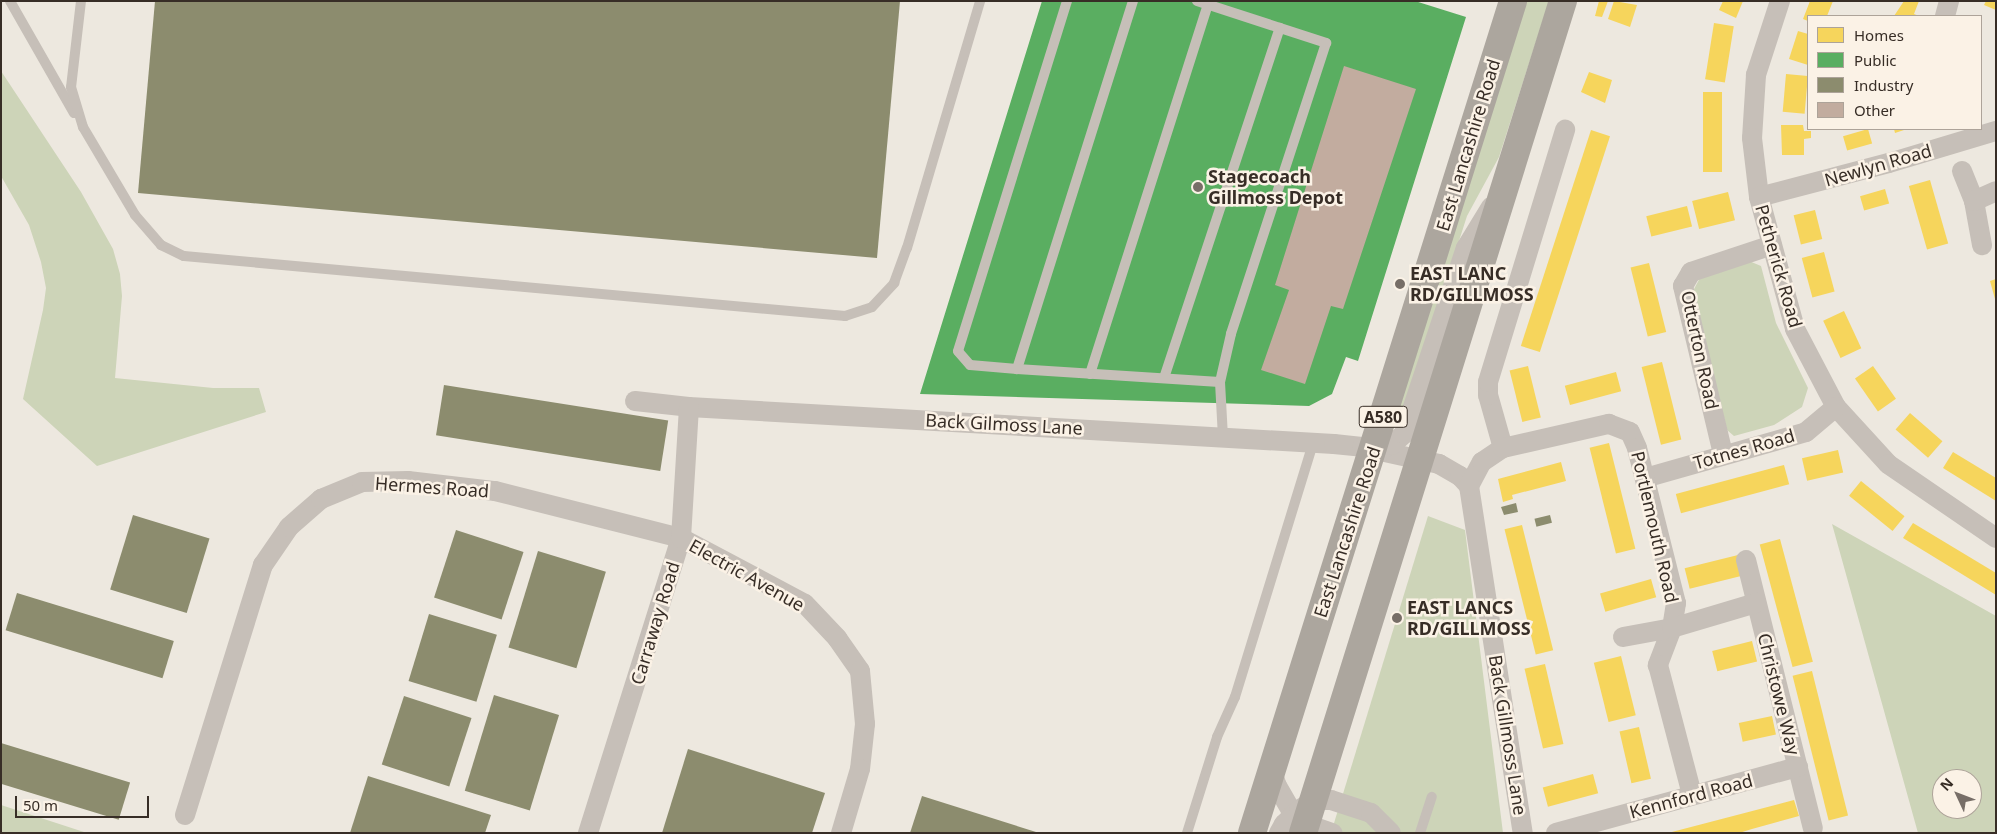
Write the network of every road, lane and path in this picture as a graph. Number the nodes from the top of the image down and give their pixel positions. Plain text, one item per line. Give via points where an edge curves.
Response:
1 (10, 1) edge
2 (80, 1) edge
3 (980, 1) edge
4 (1067, 1) edge
5 (1133, 1) edge
6 (1196, 1) edge
7 (1514, 1) edge
8 (1563, 1) edge
9 (1780, 1) edge
10 (1949, 1) edge
11 (1208, 5) junction
12 (1944, 15) edge
13 (1280, 28) junction
14 (83, 127) junction
15 (1564, 130) dead end
16 (1996, 131) edge
17 (1970, 133) edge
18 (1962, 171) dead end
19 (1507, 179) junction
20 (1996, 191) edge
21 (1759, 197) junction
22 (1974, 200) junction
23 (1772, 245) junction
24 (1982, 245) dead end
25 (1017, 368) junction
26 (1090, 374) junction
27 (1164, 378) junction
28 (1220, 382) junction
29 (634, 401) dead end
30 (689, 407) junction
31 (1836, 407) junction
32 (1223, 436) junction
33 (1313, 443) junction
34 (1503, 448) junction
35 (1373, 450) junction
36 (1723, 454) junction
37 (1420, 459) junction
38 (1645, 478) junction
39 (1469, 486) junction
40 (681, 538) junction
41 (1996, 538) edge
42 (1746, 560) dead end
43 (1756, 603) junction
44 (1672, 628) junction
45 (1623, 637) dead end
46 (1798, 767) junction
47 (1271, 768) junction
48 (1692, 796) junction
49 (1432, 797) dead end
50 (185, 815) dead end
51 (1304, 818) edge
52 (1813, 828) dead end
53 (588, 833) edge
54 (841, 833) edge
55 (1187, 833) edge
56 (1252, 833) edge
57 (1279, 833) edge
58 (1332, 833) edge
59 (1391, 833) edge
60 (1420, 833) edge
61 (1523, 833) edge
62 (1556, 833) edge

1 - 14 lane
2 - 14 lane via 71,87
3 - 14 lane via 894,283 872,307 845,316 184,256 161,246 135,215
4 - 25 lane via 958,351 970,365
5 - 25 lane
6 - 11 lane
7 - 35 highway, East Lancashire Road / A580
8 - 19 highway, A580
9 - 21 street, Petherick Road via 1756,75 1752,138
10 - 12 street
11 - 13 lane
11 - 26 lane
13 - 27 lane
13 - 28 lane via 1326,43 1231,334
15 - 34 street via 1488,382 1488,395
16 - 17 street, Newlyn Road
17 - 21 street, Newlyn Road via 1889,164
18 - 22 street
19 - 35 street via 1466,248 1404,434 1392,445
19 - 37 highway, A580
20 - 22 street
21 - 23 street, Petherick Road
22 - 24 street
23 - 31 street, Petherick Road via 1795,329
23 - 36 street, Otterton Road via 1691,272 1683,286
25 - 26 lane
26 - 27 lane
27 - 28 lane
28 - 32 lane
29 - 30 street, Back Gilmoss Lane
30 - 32 street, Back Gilmoss Lane
30 - 40 street, Carraway Road
31 - 36 street, Totnes Road via 1806,432
31 - 41 street, Petherick Road via 1888,464
32 - 33 street, Back Gilmoss Lane
33 - 35 street, Back Gilmoss Lane
33 - 55 lane via 1235,697 1217,737
34 - 38 street, Portlemouth Road via 1609,424 1630,432
34 - 39 street, Portlemouth Road via 1482,462
35 - 37 street, Back Gilmoss Lane
35 - 47 highway, East Lancashire Road / A580
36 - 38 street, Totnes Road
37 - 39 street via 1448,468
37 - 51 highway, A580
38 - 44 street, Portlemouth Road via 1676,603
39 - 61 street, Back Gillmoss Lane
40 - 50 street, Hermes Road via 495,491 408,481 362,482 321,500 289,527 263,564
40 - 53 street, Carraway Road
40 - 54 street, Electric Avenue via 805,604 837,638 860,671 865,724 862,751
42 - 43 street, Christowe Way
43 - 44 street, Portlemouth Road
43 - 46 street, Christowe Way
44 - 45 street, Portlemouth Road
44 - 48 street, Portlemouth Road via 1658,666
46 - 48 street, Kennford Road
46 - 52 street, Christowe Way
47 - 51 street via 1276,786
47 - 56 highway, East Lancashire Road / A580
48 - 62 street, Kennford Road
49 - 60 lane
51 - 57 street
51 - 58 street
51 - 59 street via 1331,800 1371,813

